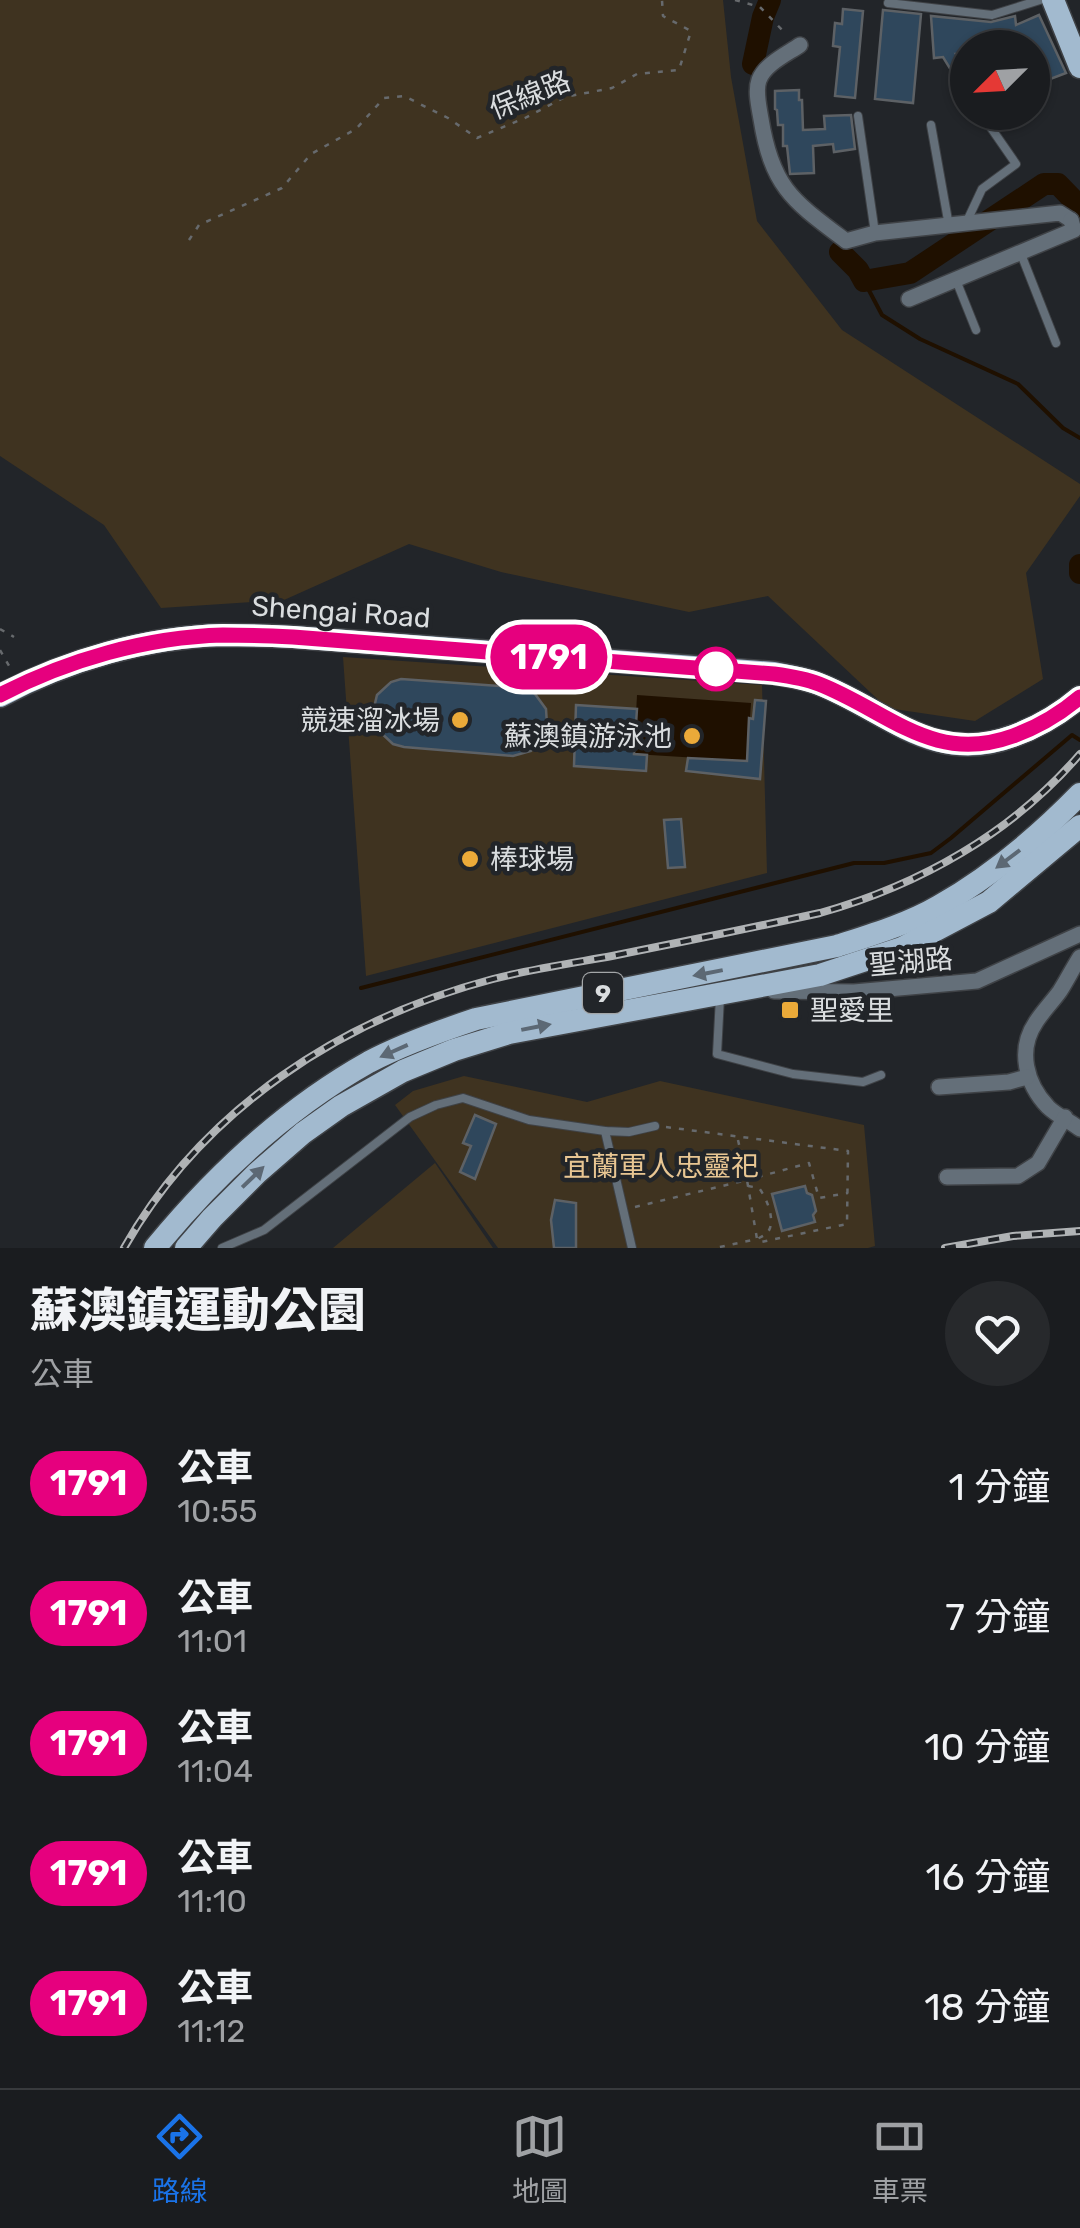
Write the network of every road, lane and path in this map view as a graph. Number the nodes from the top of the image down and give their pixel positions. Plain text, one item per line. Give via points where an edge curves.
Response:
1 (662, 0) edge
2 (736, 0) edge
3 (976, 0) edge
4 (1040, 0) edge
5 (1053, 0) edge
6 (888, 3) dead end
7 (940, 5) edge
8 (976, 12) junction
9 (800, 45) joint
10 (1080, 67) edge
11 (858, 116) dead end
12 (931, 125) dead end
13 (992, 130) edge
14 (1075, 221) edge
15 (974, 223) junction
16 (949, 226) junction
17 (876, 233) junction
18 (189, 240) dead end
19 (1080, 248) edge
20 (1020, 253) junction
21 (956, 280) junction
22 (909, 299) dead end
23 (976, 330) dead end
24 (1056, 342) dead end
25 (0, 630) edge
26 (14, 636) dead end
27 (0, 650) edge
28 (10, 691) edge
29 (1080, 697) edge
30 (1080, 794) edge
31 (1080, 826) edge
32 (1080, 934) edge
33 (1080, 957) edge
34 (728, 992) junction
35 (881, 1075) dead end
36 (1027, 1076) junction
37 (939, 1086) dead end
38 (1065, 1117) junction
39 (655, 1126) joint
40 (1080, 1130) edge
41 (605, 1131) junction
42 (738, 1138) junction
43 (947, 1177) dead end
44 (747, 1183) junction
45 (848, 1194) junction
46 (624, 1210) junction
47 (758, 1239) junction
48 (155, 1248) edge
49 (186, 1248) edge
50 (222, 1248) edge
51 (632, 1248) edge
52 (715, 1248) edge

1 - 18 path, 保線路 via 663,16 690,31 679,70 636,74 612,88 565,97 477,138 404,96 384,98 356,129 311,154 282,188 198,225
2 - 9 path via 760,7
3 - 8 lane
4 - 8 lane via 992,15
5 - 10 main road
6 - 7 lane
7 - 8 lane
9 - 17 street via 759,80 771,162 784,188 846,241
11 - 17 lane
12 - 16 lane
13 - 15 lane via 1016,164 982,189
14 - 15 street via 1060,213
14 - 19 street
14 - 20 street
15 - 16 street
16 - 17 street
20 - 21 street
20 - 24 lane
21 - 22 street
21 - 23 lane
25 - 26 path
27 - 28 path
28 - 29 main road, Shengai Road via 91,658 221,635 798,677 948,744 1001,740 1041,724
30 -> 48 main road, 9 via 982,878 881,932 476,1019 372,1061 285,1118
31 - 34 main road, 9 via 989,902 902,948 820,975
32 - 34 street, 聖湖路 via 977,981 854,992
33 - 36 street via 1033,1026
34 - 35 lane via 717,1054 793,1074 863,1082
49 -> 34 main road, 9 via 303,1133 402,1072 509,1033
36 - 37 street
36 - 38 street via 1052,1111
38 - 40 street
38 - 43 street via 1038,1163 1018,1176
39 - 41 lane
39 - 42 path
41 - 46 lane
41 - 50 lane via 529,1120 463,1098 436,1104 264,1230
42 - 44 path
42 - 45 path via 848,1151
44 - 45 path via 810,1163 819,1198
44 - 46 path
44 - 47 path
44 - 47 path via 764,1194 770,1220
45 - 47 path via 848,1224
46 - 51 lane
47 - 52 path

